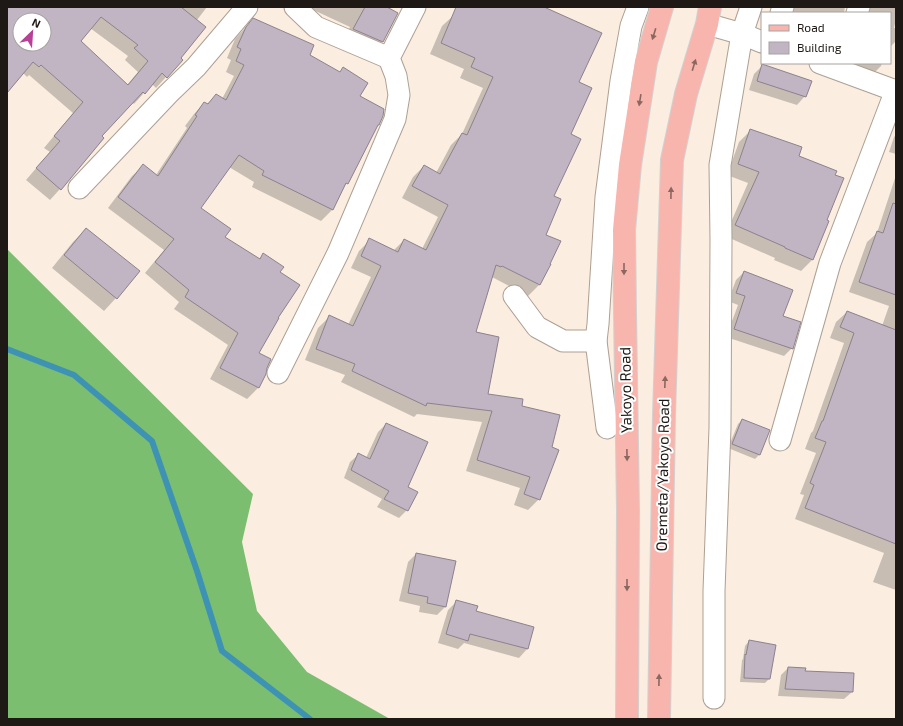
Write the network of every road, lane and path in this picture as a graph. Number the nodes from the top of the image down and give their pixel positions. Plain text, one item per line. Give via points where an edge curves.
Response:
1 (247, 7) edge
2 (295, 7) edge
3 (415, 7) edge
4 (638, 7) edge
5 (662, 7) edge
6 (754, 12) edge
7 (709, 15) edge
8 (742, 34) junction
9 (761, 42) edge
10 (389, 58) junction
11 (823, 64) edge
12 (896, 90) edge
13 (79, 188) dead end
14 (514, 296) dead end
15 (596, 341) junction
16 (278, 373) dead end
17 (607, 428) dead end
18 (780, 440) dead end
19 (714, 698) dead end
20 (627, 719) edge
21 (658, 719) edge

1 - 13 street via 196,67
2 - 10 street via 316,27
3 - 10 street
4 - 15 street via 631,26 621,80 606,197
5 -> 20 main road, Yakoyo Road via 646,62 630,165 624,230 628,510
6 - 8 street
7 - 8 street
21 -> 7 main road, Oremeta/Yakoyo Road via 672,160 686,94
8 - 9 street
8 - 19 street via 720,165 720,420 714,591
10 - 16 street via 396,76 399,95 395,120 338,252
11 - 12 street
12 - 18 street via 830,263
14 - 15 street via 537,327 563,340
15 - 17 street

